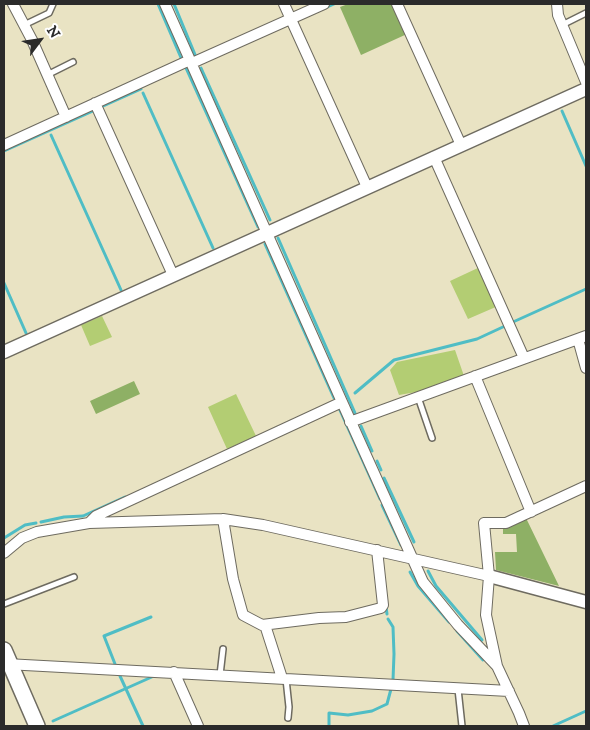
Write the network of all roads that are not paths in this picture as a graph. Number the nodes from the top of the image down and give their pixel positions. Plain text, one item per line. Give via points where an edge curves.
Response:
1 (13, 4) edge
2 (53, 4) edge
3 (165, 4) edge
4 (284, 4) edge
5 (324, 4) edge
6 (397, 4) edge
7 (557, 4) edge
8 (586, 13) edge
9 (292, 18) junction
10 (24, 25) junction
11 (561, 25) junction
12 (73, 62) dead end
13 (191, 62) junction
14 (47, 75) junction
15 (586, 82) edge
16 (586, 89) edge
17 (95, 104) junction
18 (66, 117) junction
19 (4, 145) edge
20 (461, 145) junction
21 (434, 157) junction
22 (367, 187) junction
23 (267, 232) junction
24 (173, 275) junction
25 (582, 337) edge
26 (4, 352) edge
27 (524, 358) junction
28 (586, 368) edge
29 (475, 376) junction
30 (418, 397) junction
31 (342, 402) junction
32 (350, 422) junction
33 (432, 438) dead end
34 (586, 486) edge
35 (530, 512) junction
36 (222, 519) junction
37 (89, 523) junction
38 (377, 550) junction
39 (4, 553) edge
40 (413, 558) junction
41 (489, 576) junction
42 (74, 577) dead end
43 (586, 602) edge
44 (4, 604) edge
45 (265, 625) junction
46 (223, 649) dead end
47 (6, 660) edge
48 (497, 666) junction
49 (174, 672) junction
50 (220, 674) junction
51 (284, 678) junction
52 (458, 688) junction
53 (509, 691) junction
54 (288, 718) dead end
55 (37, 726) edge
56 (198, 726) edge
57 (462, 726) edge
58 (524, 726) edge

1 - 10 street
2 - 10 lane via 49,13
3 - 13 street
4 - 9 street
5 - 9 street
6 - 20 street
7 - 11 street
8 - 11 lane
9 - 13 street
9 - 22 street
10 - 14 street
11 - 15 street
12 - 14 lane
13 - 17 street
13 - 23 street
14 - 18 street
16 - 20 street
17 - 18 street
17 - 24 street
18 - 19 street
20 - 21 street
21 - 22 street
21 - 27 street
22 - 23 street
23 - 24 street
23 - 31 street
24 - 26 street
25 - 27 street
25 - 28 street
27 - 29 street
29 - 30 street
29 - 35 street
30 - 32 street
30 - 33 lane
31 - 32 street
31 - 37 street via 96,516
32 - 40 street
34 - 35 street
35 - 41 street via 506,523 484,523
36 - 37 street
36 - 38 street
36 - 45 street via 243,615
37 - 39 street via 37,532 22,538
38 - 40 street
38 - 45 street via 381,608 346,617
40 - 41 street
40 - 48 street via 423,582
41 - 43 street
41 - 48 street via 486,615
42 - 44 lane
45 - 51 street
46 - 50 lane
47 - 49 street
47 - 55 main road
48 - 53 street
49 - 50 street
49 - 56 street
50 - 51 street
51 - 52 street
51 - 54 lane
52 - 53 street
52 - 57 lane
53 - 58 street

